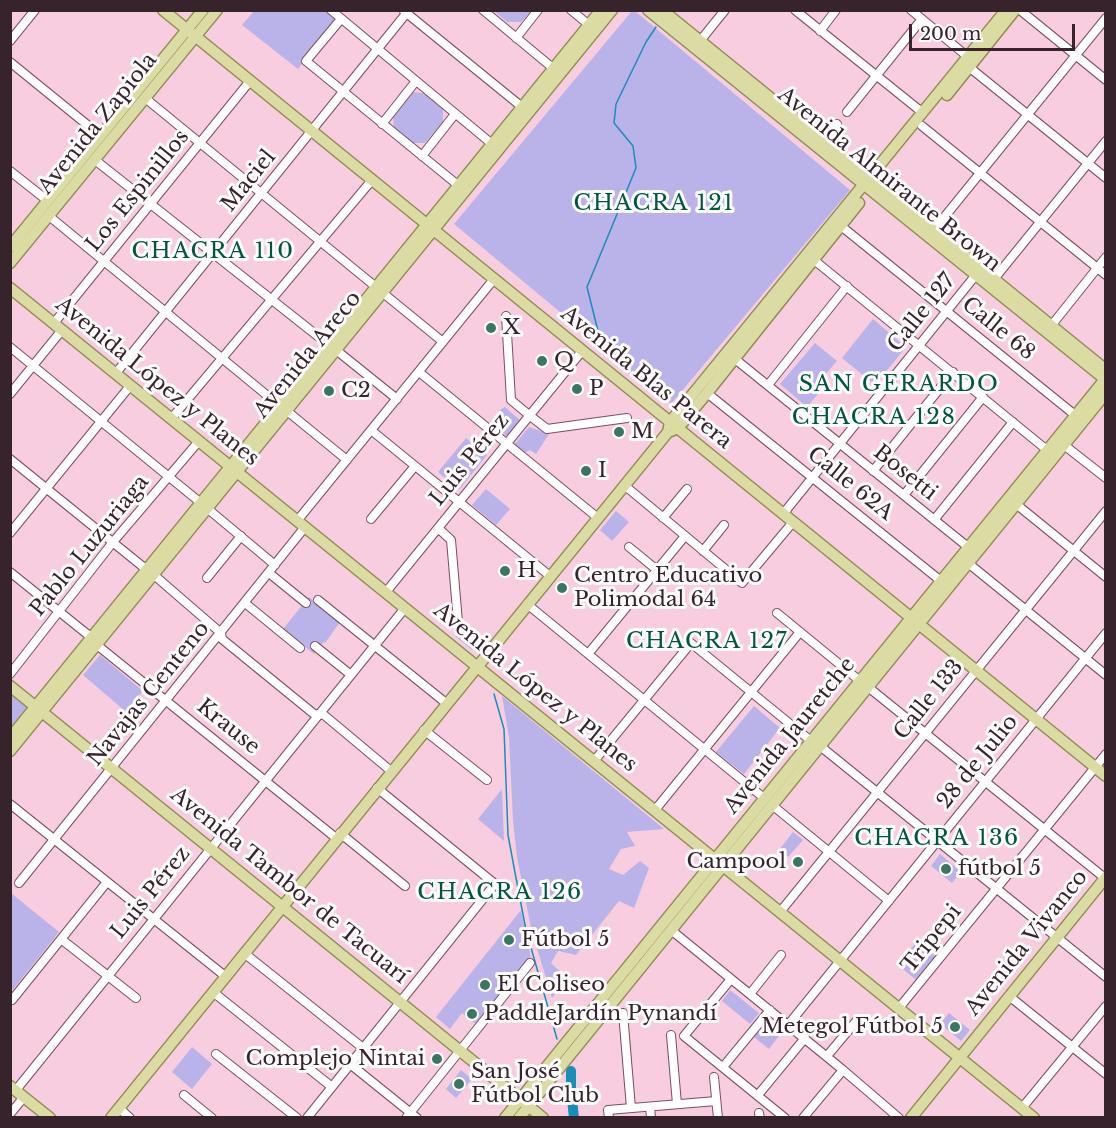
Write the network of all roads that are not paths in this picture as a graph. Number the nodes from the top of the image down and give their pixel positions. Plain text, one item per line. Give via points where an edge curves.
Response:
1 (35, 10) edge
2 (163, 10) edge
3 (203, 10) edge
4 (217, 10) edge
5 (331, 10) edge
6 (483, 10) edge
7 (538, 10) edge
8 (571, 10) edge
9 (601, 10) edge
10 (612, 10) edge
11 (648, 10) edge
12 (662, 10) edge
13 (725, 10) edge
14 (795, 10) edge
15 (836, 10) edge
16 (911, 10) edge
17 (1006, 10) edge
18 (1018, 10) edge
19 (407, 11) edge
20 (1106, 18) edge
21 (341, 19) junction
22 (922, 20) junction
23 (589, 25) junction
24 (820, 31) junction
25 (191, 34) junction
26 (516, 38) junction
27 (10, 41) edge
28 (700, 41) junction
29 (378, 49) junction
30 (1076, 55) junction
31 (10, 62) edge
32 (969, 62) junction
33 (554, 69) junction
34 (876, 76) junction
35 (1106, 80) edge
36 (250, 81) junction
37 (416, 81) junction
38 (344, 92) junction
39 (145, 98) junction
40 (526, 110) junction
41 (847, 112) dead end
42 (455, 114) junction
43 (922, 114) junction
44 (1027, 115) junction
45 (382, 124) junction
46 (837, 124) dead end
47 (922, 126) junction
48 (312, 131) junction
49 (101, 136) junction
50 (823, 141) junction
51 (1106, 141) edge
52 (200, 143) junction
53 (492, 144) junction
54 (422, 156) junction
55 (95, 160) junction
56 (1088, 163) junction
57 (10, 171) edge
58 (980, 173) junction
59 (1106, 178) edge
60 (372, 180) junction
61 (870, 185) junction
62 (459, 186) junction
63 (261, 193) junction
64 (48, 201) junction
65 (151, 204) junction
66 (49, 216) junction
67 (1040, 222) junction
68 (842, 226) junction
69 (430, 228) junction
70 (933, 231) junction
71 (320, 241) junction
72 (10, 247) edge
73 (213, 253) junction
74 (1106, 258) edge
75 (814, 260) junction
76 (104, 262) junction
77 (10, 263) edge
78 (1097, 268) junction
79 (1106, 275) edge
80 (975, 276) junction
81 (494, 279) junction
82 (994, 279) junction
83 (847, 286) junction
84 (10, 288) edge
85 (380, 290) junction
86 (272, 299) junction
87 (946, 311) junction
88 (165, 312) junction
89 (506, 316) dead end
90 (1051, 326) junction
91 (58, 327) junction
92 (443, 342) junction
93 (919, 345) junction
94 (10, 347) edge
95 (333, 348) junction
96 (582, 351) junction
97 (222, 359) junction
98 (735, 359) junction
99 (34, 366) junction
100 (419, 372) junction
101 (953, 372) junction
102 (116, 373) junction
103 (1105, 377) edge
104 (768, 385) junction
105 (130, 386) junction
106 (707, 393) junction
107 (1106, 393) edge
108 (10, 394) edge
109 (983, 397) junction
110 (397, 399) junction
111 (283, 409) junction
112 (529, 415) junction
113 (1075, 415) junction
114 (627, 418) dead end
115 (171, 419) junction
116 (101, 421) junction
117 (1013, 422) junction
118 (672, 427) junction
119 (371, 430) junction
120 (199, 441) junction
121 (507, 443) junction
122 (840, 444) junction
123 (1064, 445) junction
124 (1047, 450) junction
125 (10, 459) edge
126 (347, 460) junction
127 (415, 466) junction
128 (234, 470) junction
129 (873, 471) junction
130 (169, 477) junction
131 (813, 477) junction
132 (1106, 478) edge
133 (624, 485) junction
134 (47, 488) junction
135 (687, 489) dead end
136 (904, 495) junction
137 (459, 502) junction
138 (1016, 504) junction
139 (205, 506) junction
140 (1106, 511) edge
141 (783, 514) junction
142 (598, 518) junction
143 (663, 518) junction
144 (371, 519) dead end
145 (934, 520) junction
146 (793, 522) junction
147 (301, 524) junction
148 (724, 525) dead end
149 (438, 528) junction
150 (10, 533) edge
151 (241, 536) junction
152 (685, 536) junction
153 (113, 542) junction
154 (629, 547) dead end
155 (968, 547) junction
156 (703, 550) junction
157 (1073, 551) junction
158 (968, 563) junction
159 (275, 565) junction
160 (657, 570) junction
161 (10, 572) edge
162 (150, 573) junction
163 (269, 573) junction
164 (550, 576) junction
165 (1106, 577) edge
166 (207, 578) dead end
167 (941, 581) junction
168 (386, 592) junction
169 (318, 600) dead end
170 (245, 603) junction
171 (306, 603) dead end
172 (527, 604) junction
173 (405, 608) junction
174 (1025, 610) junction
175 (59, 611) junction
176 (777, 613) dead end
177 (915, 621) junction
178 (458, 622) dead end
179 (800, 632) junction
180 (221, 633) junction
181 (1106, 633) edge
182 (95, 641) junction
183 (375, 645) junction
184 (315, 646) dead end
185 (300, 648) dead end
186 (588, 654) junction
187 (1085, 658) junction
188 (477, 665) junction
189 (976, 671) junction
190 (10, 675) edge
191 (351, 675) junction
192 (1106, 675) edge
193 (864, 684) junction
194 (10, 686) edge
195 (751, 692) junction
196 (645, 700) junction
197 (166, 701) junction
198 (446, 703) junction
199 (39, 709) junction
200 (319, 715) junction
201 (1036, 719) junction
202 (424, 730) junction
203 (925, 733) junction
204 (10, 738) edge
205 (815, 744) junction
206 (705, 749) junction
207 (10, 751) edge
208 (1106, 754) edge
209 (594, 761) junction
210 (112, 767) junction
211 (1095, 767) junction
212 (391, 771) junction
213 (1106, 776) edge
214 (487, 780) dead end
215 (265, 781) junction
216 (985, 782) junction
217 (377, 788) junction
218 (877, 792) junction
219 (768, 801) junction
220 (10, 804) edge
221 (655, 810) junction
222 (1044, 830) junction
223 (338, 836) junction
224 (54, 839) junction
225 (937, 841) junction
226 (211, 848) junction
227 (830, 850) junction
228 (719, 862) junction
229 (1105, 878) edge
230 (107, 882) junction
231 (19, 883) dead end
232 (405, 886) dead end
233 (996, 888) junction
234 (889, 900) junction
235 (282, 905) junction
236 (780, 912) junction
237 (153, 919) junction
238 (671, 930) junction
239 (1057, 937) junction
240 (62, 939) junction
241 (244, 953) junction
242 (781, 955) dead end
243 (840, 960) junction
244 (530, 963) dead end
245 (108, 976) junction
246 (225, 976) junction
247 (1106, 977) edge
248 (731, 979) junction
249 (213, 992) junction
250 (750, 994) junction
251 (1009, 996) junction
252 (135, 998) dead end
253 (12, 1000) dead end
254 (400, 1002) junction
255 (1106, 1006) edge
256 (899, 1008) junction
257 (770, 1010) junction
258 (623, 1013) dead end
259 (858, 1018) dead end
260 (788, 1025) junction
261 (671, 1035) dead end
262 (805, 1038) junction
263 (1072, 1047) junction
264 (363, 1048) junction
265 (460, 1050) junction
266 (216, 1054) dead end
267 (827, 1056) junction
268 (960, 1057) junction
269 (350, 1064) junction
270 (723, 1067) junction
271 (843, 1070) junction
272 (1106, 1074) edge
273 (714, 1077) dead end
274 (332, 1087) junction
275 (17, 1091) edge
276 (184, 1095) dead end
277 (758, 1095) junction
278 (716, 1101) junction
279 (524, 1103) junction
280 (677, 1104) junction
281 (650, 1107) junction
282 (119, 1108) junction
283 (631, 1108) junction
284 (1022, 1108) junction
285 (10, 1114) edge
286 (608, 1114) edge
287 (411, 1116) edge
288 (50, 1118) edge
289 (111, 1118) edge
290 (130, 1118) edge
291 (212, 1118) edge
292 (297, 1118) edge
293 (307, 1118) edge
294 (505, 1118) edge
295 (519, 1118) edge
296 (543, 1118) edge
297 (651, 1118) edge
298 (718, 1118) edge
299 (785, 1118) edge
300 (803, 1118) edge
301 (899, 1118) edge
302 (911, 1118) edge
303 (1034, 1118) edge

1 - 27 street
2 - 25 main road, Avenida Blas Parera
3 - 25 main road, Avenida Zapiola
4 - 25 main road, Avenida Zapiola
5 - 21 street
6 - 26 street
7 - 26 street
8 - 23 street
9 - 23 main road, Avenida Areco
10 - 40 main road, Avenida Areco
11 - 61 main road, Avenida Almirante Brown
12 - 28 main road, Avenida Almirante Brown
13 - 28 street
14 - 24 street
15 - 24 street
16 - 22 street
17 - 32 main road
18 - 30 street
18 - 32 main road
19 - 29 street, Maciel
19 - 40 street
20 - 30 street
21 - 29 street
21 - 38 street via 306,61
22 - 32 street
22 - 34 street
23 - 33 main road, Avenida Areco
24 - 34 street
25 - 36 main road, Avenida Blas Parera
25 - 39 main road, Avenida Zapiola
25 - 49 main road, Avenida Zapiola
26 - 33 street
28 - 50 main road, Avenida Almirante Brown
29 - 37 street
29 - 38 street, Maciel
30 - 35 street
30 - 44 street
31 - 49 street
32 - 43 main road
32 - 44 street
32 - 47 main road
33 - 40 main road, Avenida Areco
34 - 41 street
34 - 43 street
36 - 48 main road, Avenida Blas Parera
36 - 52 street, Los Espinillos
37 - 42 street
37 - 45 street
38 - 45 street
38 - 48 street, Maciel
39 - 52 street
39 - 55 main road, Avenida Zapiola
40 - 53 main road, Avenida Areco
40 - 69 main road, Avenida Areco
42 - 53 street
42 - 54 street
43 - 61 main road
44 - 56 street
44 - 58 street
45 - 54 street
46 - 50 street
47 - 58 street
47 - 61 main road
48 - 60 main road, Avenida Blas Parera
48 - 63 street, Maciel
49 - 64 main road, Avenida Zapiola
50 - 61 main road, Avenida Almirante Brown
51 - 56 street
52 - 63 street
52 - 65 street, Los Espinillos
53 - 62 main road, Avenida Areco
54 - 62 street
55 - 65 street
55 - 66 main road, Avenida Zapiola
56 - 59 street
56 - 67 street
57 - 64 street
58 - 67 street
58 - 70 street
60 - 69 main road, Avenida Blas Parera
60 - 71 street
61 - 68 main road
61 - 70 main road, Avenida Almirante Brown
61 - 80 main road, Avenida Almirante Brown
61 - 118 main road
62 - 69 main road, Avenida Areco
63 - 71 street
63 - 73 street, Maciel
64 - 72 main road, Avenida Zapiola
65 - 73 street
65 - 76 street, Los Espinillos
66 - 76 street
66 - 77 main road, Avenida Zapiola
67 - 78 street
67 - 82 street
68 - 75 main road
68 - 87 street, Calle 68
69 - 81 main road, Avenida Blas Parera
69 - 85 main road, Avenida Areco
70 - 82 main road, Avenida Almirante Brown
71 - 85 street
71 - 86 street
73 - 86 street
73 - 88 street, Maciel
74 - 78 street
75 - 83 street
75 - 98 main road
76 - 88 street
76 - 91 street, Los Espinillos
78 - 79 street
78 - 90 street
80 - 87 street, Calle 127
80 - 103 main road, Avenida Almirante Brown
81 - 92 street, Navajas Centeno
81 - 96 main road, Avenida Blas Parera
82 - 90 main road, Avenida Almirante Brown
83 - 93 street
83 - 104 street
84 - 91 main road, Avenida López y Planes
85 - 92 street
85 - 95 main road, Avenida Areco
86 - 95 street
86 - 97 street
87 - 93 street, Calle 127
87 - 113 street, Calle 68
88 - 97 street
88 - 102 street, Maciel
89 - 112 street via 512,400
90 - 103 main road, Avenida Almirante Brown
91 - 99 street, Los Espinillos
91 - 102 main road, Avenida López y Planes
92 - 100 street, Navajas Centeno
93 - 101 street
93 - 122 street, Calle 127
94 - 99 street
95 - 110 street
95 - 111 main road, Avenida Areco
96 - 112 street, Luis Pérez
96 - 118 main road, Avenida Blas Parera
97 - 111 street
97 - 115 street
98 - 104 street, Bosetti
98 - 106 main road
99 - 108 street, Los Espinillos
99 - 116 street
100 - 110 street, Navajas Centeno
100 - 121 street
101 - 109 street
101 - 129 street
102 - 105 main road, Avenida López y Planes
103 - 113 main road, Avenida Jauretche
104 - 122 street, Bosetti
105 - 115 main road, Avenida López y Planes
105 - 116 street
106 - 118 main road
106 - 131 street, Calle 62A
107 - 123 main road, Avenida Jauretche
109 - 117 street
109 - 136 street
110 - 119 street, Navajas Centeno
111 - 126 street
111 - 128 main road, Avenida Areco
112 - 114 street via 547,429
112 - 121 street, Luis Pérez
113 - 124 main road, Avenida Jauretche
115 - 120 main road, Avenida López y Planes
116 - 130 street
116 - 134 street
117 - 124 street
117 - 145 street
118 - 133 main road
118 - 141 main road, Avenida Blas Parera
119 - 126 street, Navajas Centeno
119 - 127 street
120 - 128 main road, Avenida López y Planes
120 - 130 street, Pablo Luzuriaga
121 - 137 street, Luis Pérez
121 - 142 street
122 - 129 street, Bosetti
122 - 131 street, Calle 127
123 - 132 street
123 - 138 main road, Avenida Jauretche
124 - 155 main road, Avenida Jauretche
125 - 134 street
126 - 147 street, Navajas Centeno
127 - 137 street
127 - 144 street
128 - 139 main road, Avenida Areco
128 - 147 main road, Avenida López y Planes
129 - 136 street, Bosetti
130 - 139 street
130 - 153 street, Pablo Luzuriaga
131 - 141 street, Calle 127
131 - 167 street, Calle 62A
133 - 142 main road
133 - 143 street
134 - 150 street
134 - 153 street
135 - 143 street
136 - 145 street, Bosetti
137 - 149 street, Luis Pérez
137 - 164 street
138 - 157 street
138 - 158 main road, Avenida Jauretche
139 - 151 street
139 - 162 main road, Avenida Areco
140 - 157 street, Calle 133
141 - 146 main road, Avenida Blas Parera
142 - 164 main road
143 - 152 street
145 - 155 street, Bosetti
146 - 156 street via 742,583
146 - 177 main road, Avenida Blas Parera
147 - 159 street, Navajas Centeno
147 - 168 main road, Avenida López y Planes
148 - 156 street
149 - 168 street, Luis Pérez
149 - 178 street via 451,540
151 - 159 street
151 - 166 street
152 - 156 street
152 - 160 street
153 - 162 street
153 - 175 street, Pablo Luzuriaga
154 - 160 street
155 - 167 main road, Avenida Jauretche
157 - 165 street
157 - 174 street, Calle 133
158 - 174 street
158 - 177 main road, Avenida Jauretche
159 - 163 street, Navajas Centeno
160 - 186 street
161 - 175 street, Krause
162 - 180 street
162 - 182 main road, Avenida Areco
163 - 170 street, Navajas Centeno
163 - 171 street
164 - 172 main road
167 - 177 main road, Avenida Jauretche
168 - 173 main road, Avenida López y Planes
169 - 183 street
170 - 180 street, Navajas Centeno
170 - 185 street
172 - 186 street
172 - 188 main road
173 - 183 street, Luis Pérez
173 - 188 main road, Avenida López y Planes
174 - 187 street
174 - 189 street, Calle 133
175 - 182 street, Krause
175 - 190 street, Pablo Luzuriaga
176 - 179 street
177 - 189 main road, Avenida Blas Parera
177 - 193 main road, Avenida Jauretche
179 - 193 street
179 - 195 street
180 - 197 street, Navajas Centeno
180 - 200 street via 222,639
181 - 187 street, 28 de Julio
182 - 197 street, Krause
182 - 199 main road, Avenida Areco
183 - 191 street, Luis Pérez
183 - 198 street
184 - 191 street
186 - 196 street
187 - 192 street
187 - 201 street, 28 de Julio
188 - 198 main road
188 - 209 main road, Avenida López y Planes
189 - 201 main road, Avenida Blas Parera
189 - 203 street, Calle 133
191 - 200 street, Luis Pérez
193 - 203 street
193 - 205 main road, Avenida Jauretche
194 - 199 main road, Avenida Tambor de Tacuarí
195 - 196 street via 691,644
195 - 205 street
195 - 206 street
196 - 206 street
196 - 209 street
197 - 210 street, Navajas Centeno
197 - 215 street, Krause
198 - 202 main road
199 - 204 main road, Avenida Areco
199 - 207 main road, Avenida Areco
199 - 210 main road, Avenida Tambor de Tacuarí
200 - 212 street via 324,715
200 - 215 street, Luis Pérez
201 - 211 main road, Avenida Blas Parera
201 - 216 street, 28 de Julio
202 - 212 main road
202 - 214 street
203 - 216 street
203 - 218 street, Calle 133
205 - 218 street
205 - 219 main road, Avenida Jauretche
206 - 219 street
206 - 221 street
208 - 211 street, Tripepi
209 - 221 main road, Avenida López y Planes
210 - 224 street, Navajas Centeno
210 - 226 main road, Avenida Tambor de Tacuarí
211 - 213 main road, Avenida Blas Parera
211 - 222 street, Tripepi
212 - 217 main road
215 - 223 street, Krause
215 - 226 street, Luis Pérez
216 - 222 street
216 - 225 street, 28 de Julio
217 - 223 main road
217 - 254 street via 495,884
218 - 225 street
218 - 227 street, Calle 133
219 - 227 street
219 - 228 main road, Avenida Jauretche
220 - 224 street
221 - 228 main road, Avenida López y Planes
222 - 229 street
222 - 233 street, Tripepi
223 - 232 street, Krause
223 - 235 main road
224 - 230 street
224 - 231 street, Navajas Centeno
225 - 233 street
225 - 234 street, 28 de Julio
226 - 235 main road, Avenida Tambor de Tacuarí
226 - 237 street, Luis Pérez
227 - 234 street
227 - 236 street, Calle 133
228 - 236 main road, Avenida López y Planes
228 - 238 main road, Avenida Jauretche
228 - 279 main road, Avenida Jauretche
229 - 239 main road, Avenida Vivanco
230 - 237 street
230 - 240 street
233 - 239 street
233 - 256 street, Tripepi
234 - 243 street, 28 de Julio
235 - 241 main road
235 - 254 main road, Avenida Tambor de Tacuarí
236 - 243 main road, Avenida López y Planes
237 - 245 street, Luis Pérez
237 - 246 street
238 - 248 street
238 - 279 main road, Avenida Jauretche
239 - 247 street
239 - 251 main road, Avenida Vivanco
240 - 245 street
240 - 253 street
241 - 246 main road
241 - 264 street
242 - 250 street
243 - 256 main road, Avenida López y Planes
243 - 260 street, 28 de Julio
244 - 265 street
245 - 252 street
245 - 275 street, Luis Pérez
246 - 249 main road
248 - 250 street
248 - 270 street via 684,1036
249 - 274 street
249 - 282 main road
250 - 257 street
251 - 263 street
251 - 268 main road, Avenida Vivanco
254 - 264 street
254 - 265 main road, Avenida Tambor de Tacuarí
255 - 263 street
256 - 268 main road, Avenida López y Planes
257 - 260 street
257 - 270 street
258 - 283 street
259 - 267 street
260 - 262 street
261 - 280 street
262 - 267 street
262 - 277 street
263 - 272 street
263 - 284 street
264 - 269 street
265 - 279 main road, Avenida Tambor de Tacuarí
265 - 287 street
266 - 292 street
267 - 271 street
268 - 284 main road, Avenida López y Planes
268 - 302 main road, Avenida Vivanco
269 - 274 street
269 - 287 street
270 - 277 street
271 - 300 street
271 - 301 street
273 - 278 street
274 - 293 street
275 - 285 street, Luis Pérez
275 - 288 main road
276 - 291 street
277 - 299 street
278 - 280 street
278 - 298 street
279 - 294 main road, Avenida Jauretche
279 - 295 main road, Avenida Jauretche
279 - 296 main road, Avenida Tambor de Tacuarí
280 - 281 street
281 - 283 street
281 - 297 street
282 - 289 main road
282 - 290 street
283 - 286 street
284 - 303 main road, Avenida López y Planes

